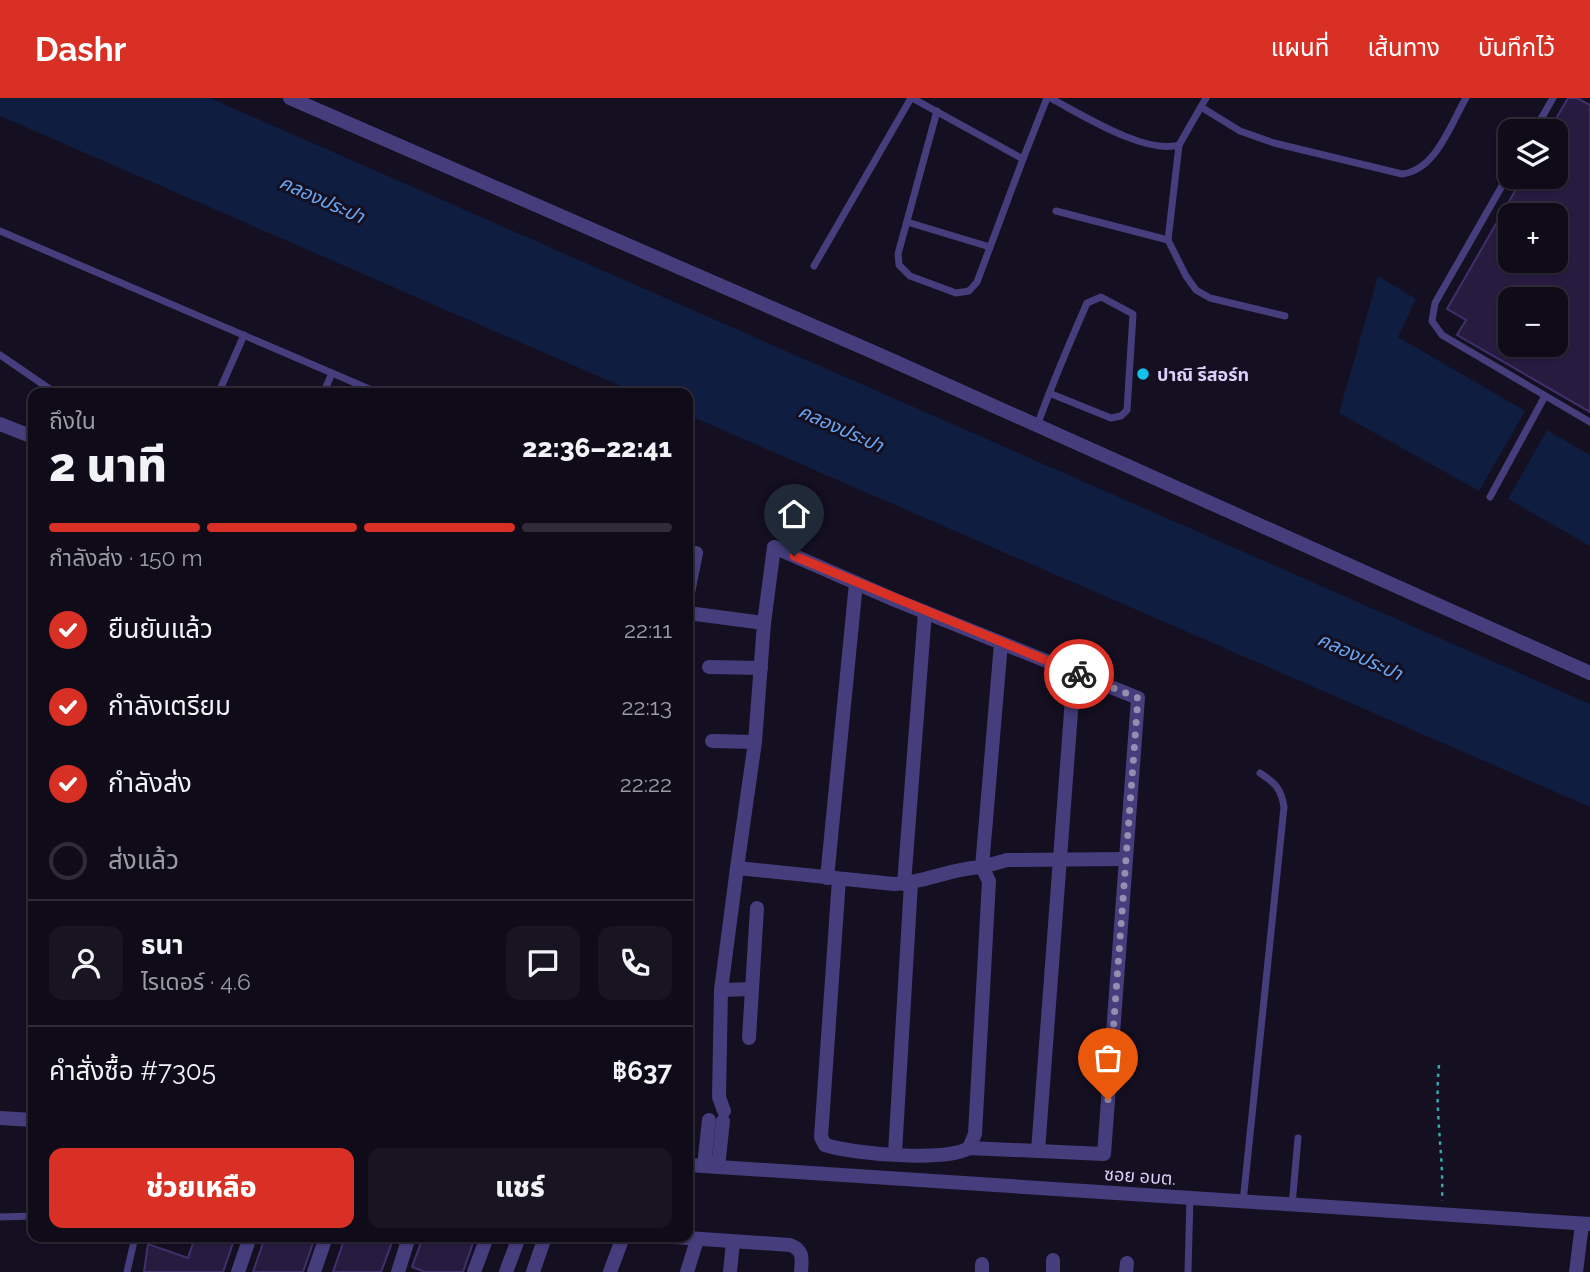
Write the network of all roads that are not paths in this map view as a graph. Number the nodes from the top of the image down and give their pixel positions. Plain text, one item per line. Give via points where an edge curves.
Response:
1 (290, 98) edge
2 (912, 98) edge
3 (1049, 98) edge
4 (1206, 98) edge
5 (1466, 98) edge
6 (1553, 98) edge
7 (1201, 107) junction
8 (937, 111) junction
9 (1541, 119) edge
10 (1179, 145) junction
11 (1023, 159) junction
12 (1500, 189) edge
13 (1056, 211) dead end
14 (907, 222) junction
15 (0, 231) edge
16 (1168, 240) junction
17 (990, 247) junction
18 (814, 266) dead end
19 (1284, 316) dead end
20 (244, 335) junction
21 (0, 355) edge
22 (332, 373) junction
23 (48, 388) edge
24 (221, 388) edge
25 (326, 388) edge
26 (367, 388) edge
27 (1049, 393) junction
28 (1545, 396) junction
29 (1590, 422) edge
30 (0, 424) edge
31 (1037, 426) junction
32 (28, 435) edge
33 (1490, 497) dead end
34 (696, 553) dead end
35 (693, 568) edge
36 (856, 583) junction
37 (925, 612) junction
38 (693, 614) edge
39 (764, 624) junction
40 (1001, 643) junction
41 (709, 667) dead end
42 (761, 668) junction
43 (1074, 672) junction
44 (1590, 673) edge
45 (712, 740) dead end
46 (755, 742) junction
47 (1260, 773) dead end
48 (1126, 859) junction
49 (1060, 860) junction
50 (982, 867) junction
51 (737, 868) junction
52 (833, 878) junction
53 (907, 883) junction
54 (757, 908) dead end
55 (752, 989) junction
56 (721, 990) junction
57 (749, 1038) dead end
58 (0, 1118) edge
59 (28, 1120) edge
60 (1298, 1138) dead end
61 (969, 1148) junction
62 (1038, 1151) junction
63 (895, 1153) junction
64 (693, 1165) edge
65 (711, 1166) junction
66 (1190, 1198) junction
67 (1243, 1202) junction
68 (1292, 1205) junction
69 (28, 1216) edge
70 (0, 1217) edge
71 (1586, 1224) edge
72 (693, 1240) edge
73 (697, 1240) junction
74 (134, 1242) edge
75 (248, 1242) edge
76 (324, 1242) edge
77 (408, 1242) edge
78 (485, 1242) edge
79 (517, 1242) edge
80 (543, 1242) edge
81 (621, 1242) edge
82 (733, 1242) junction
83 (402, 1271) edge
84 (127, 1272) edge
85 (238, 1272) edge
86 (314, 1272) edge
87 (474, 1272) edge
88 (506, 1272) edge
89 (533, 1272) edge
90 (610, 1272) edge
91 (687, 1272) edge
92 (730, 1272) edge
93 (801, 1272) edge
94 (1188, 1272) edge
95 (1576, 1272) edge

1 - 31 street
2 - 8 lane
2 - 18 lane
3 - 10 lane via 1122,135 1170,147
3 - 11 lane
4 - 7 lane
5 - 7 lane via 1429,162 1416,172 1402,174 1266,140 1240,131
6 - 9 lane
7 - 10 lane
8 - 11 lane
8 - 14 lane
10 - 16 lane
11 - 17 lane
12 - 28 lane via 1435,303 1432,321 1442,335
13 - 16 lane
14 - 17 lane
14 - 17 lane via 899,265 910,276 956,293 969,291 977,282
15 - 20 lane
16 - 19 lane via 1196,290 1210,298
20 - 22 lane
20 - 24 lane
21 - 23 lane
22 - 25 lane
22 - 26 lane
27 - 27 lane via 1111,418 1121,416 1127,410 1133,314 1101,297 1087,303
27 - 31 lane
28 - 29 lane
28 - 33 lane
30 - 32 street
31 - 44 street
34 - 35 street
36 - 37 street
36 - 39 street via 774,547
36 - 52 street
37 - 40 street
37 - 53 street
38 - 39 street
39 - 42 street
40 - 43 street
40 - 50 street
41 - 42 street
42 - 46 street
43 - 48 street via 1138,698
43 - 49 street
45 - 46 street
46 - 51 street
47 - 67 lane via 1276,784 1283,807
48 - 49 street
48 - 62 street via 1104,1154
49 - 50 street via 1007,860
49 - 62 street
50 - 53 street
50 - 61 street via 989,881 975,1134
51 - 52 street
51 - 56 street
52 - 53 street
52 - 63 street via 821,1137 825,1145 836,1148
53 - 63 street
54 - 55 street
55 - 56 street
55 - 57 street
56 - 65 street
58 - 59 street
60 - 68 lane
61 - 62 street
61 - 63 street via 936,1156
64 - 65 street, ซอย อบต.
65 - 66 street, ซอย อบต.
66 - 67 street, ซอย อบต.
66 - 94 lane
67 - 68 street, ซอย อบต.
68 - 71 street, ซอย อบต.
69 - 70 lane
71 - 95 street
72 - 73 street
73 - 82 street
73 - 91 street
74 - 84 lane
75 - 85 street
76 - 86 street
77 - 83 street
78 - 87 street
79 - 88 street
80 - 89 street
81 - 90 street
82 - 92 street
82 - 93 street via 797,1247 802,1254

